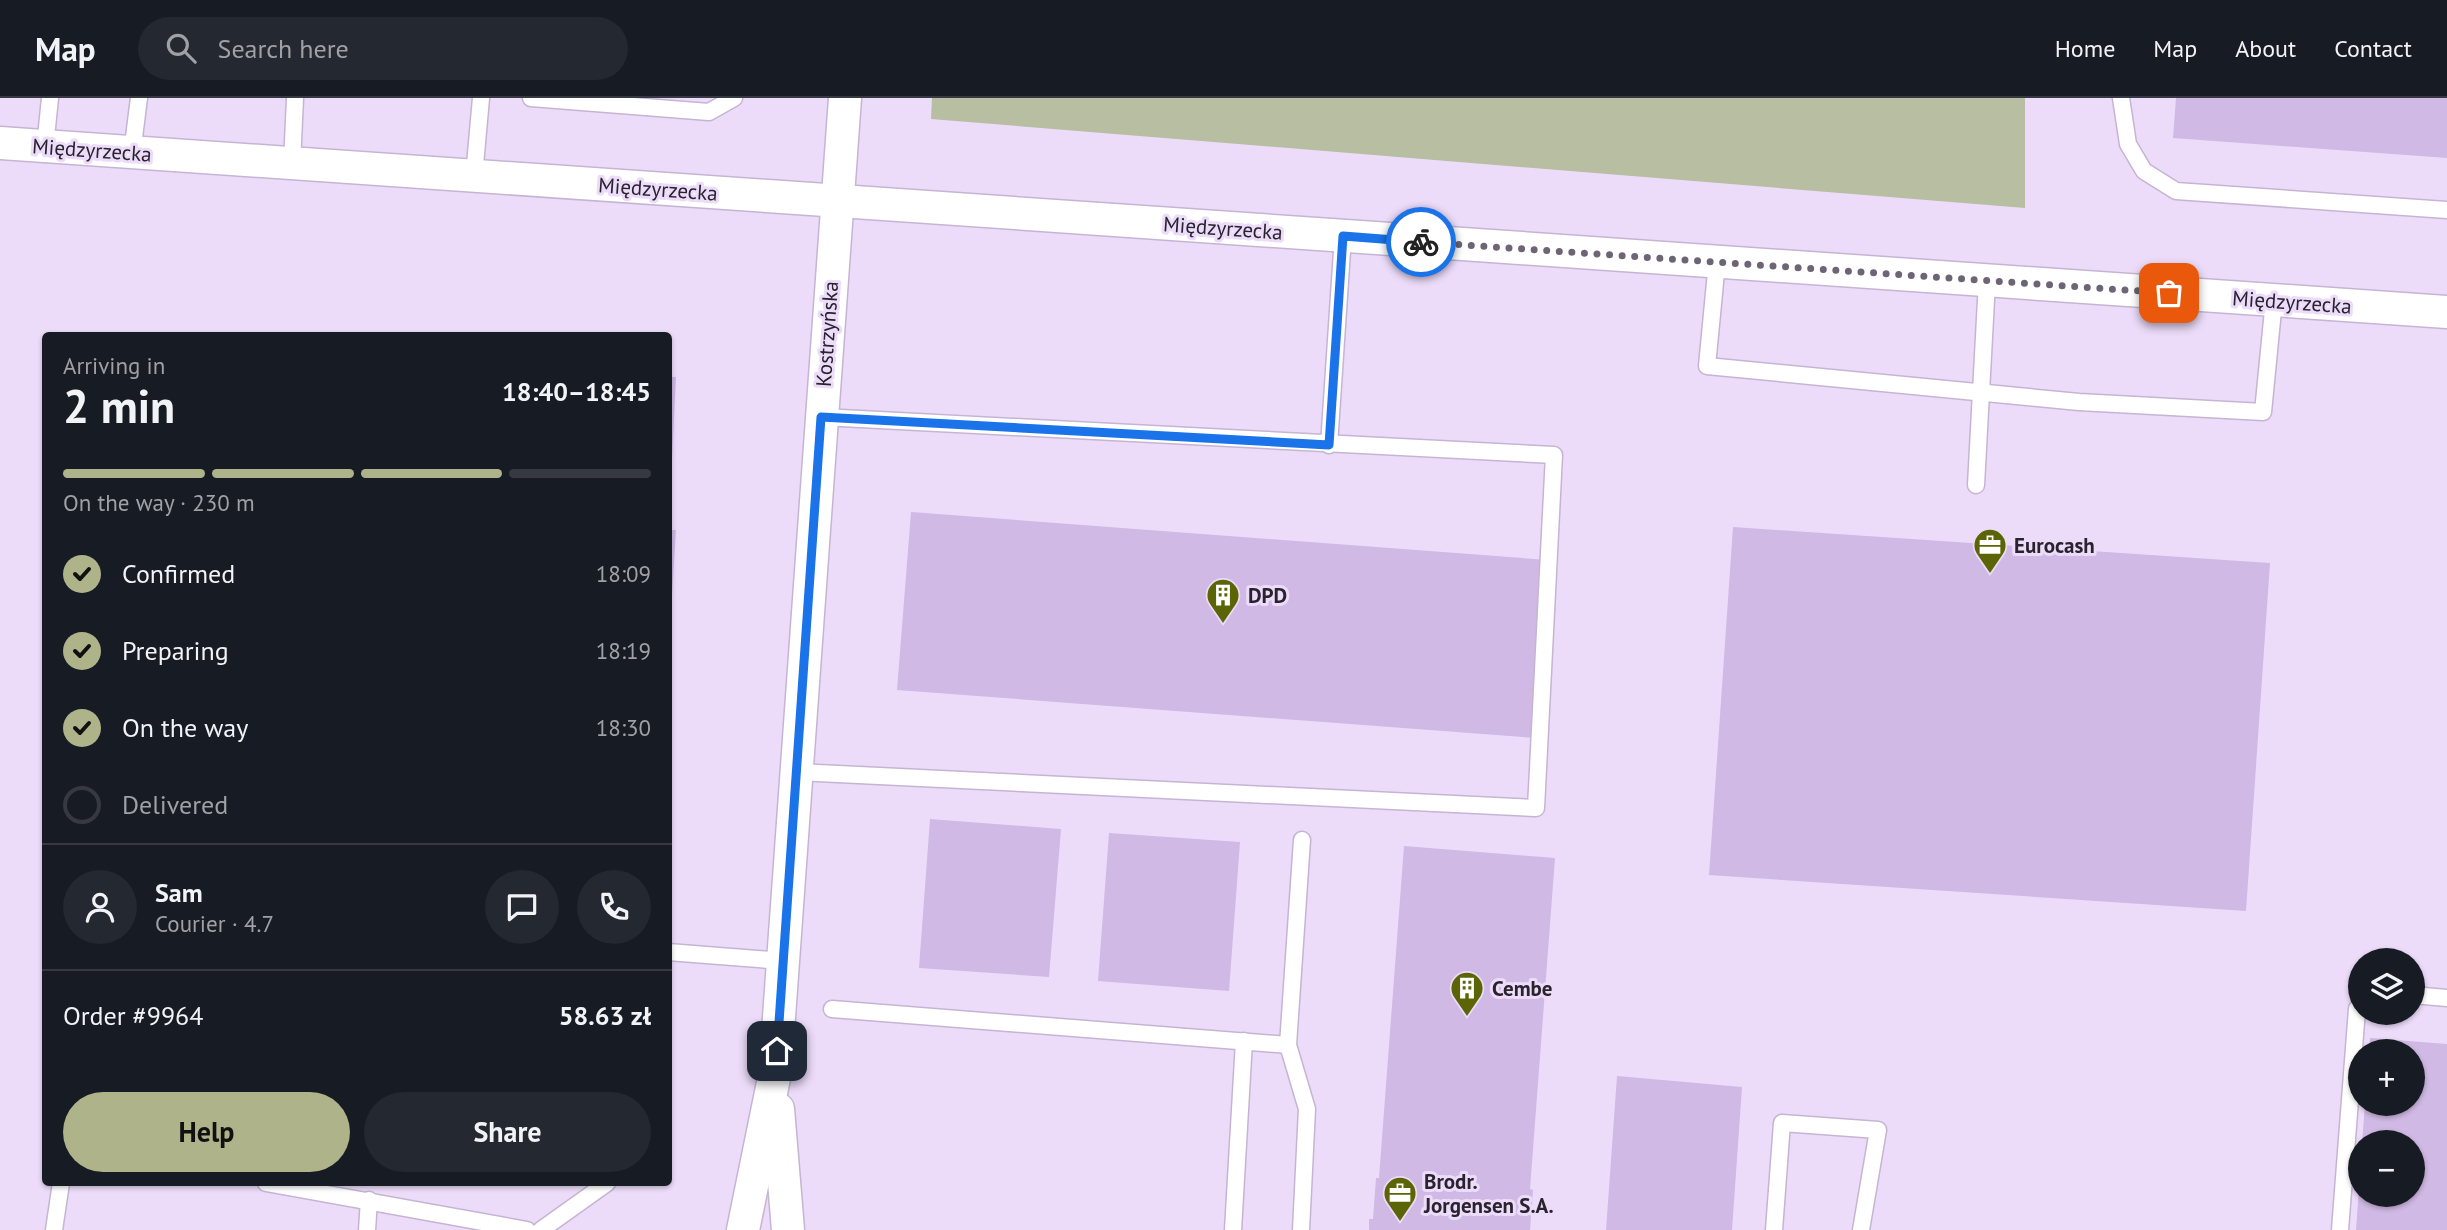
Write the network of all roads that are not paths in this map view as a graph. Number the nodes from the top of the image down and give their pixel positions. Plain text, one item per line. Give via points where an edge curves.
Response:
1 (50, 98) edge
2 (139, 98) edge
3 (295, 98) edge
4 (481, 98) edge
5 (531, 98) edge
6 (734, 98) edge
7 (845, 98) edge
8 (2121, 98) edge
9 (0, 144) edge
10 (45, 146) junction
11 (132, 153) junction
12 (292, 164) junction
13 (474, 176) junction
14 (837, 202) junction
15 (2447, 210) edge
16 (1343, 236) junction
17 (1717, 262) junction
18 (1987, 281) junction
19 (2274, 300) junction
20 (2447, 312) edge
21 (1980, 393) junction
22 (821, 417) junction
23 (1329, 445) junction
24 (1976, 485) dead end
25 (797, 772) junction
26 (1302, 840) dead end
27 (672, 952) edge
28 (783, 961) junction
29 (2425, 996) edge
30 (2447, 998) edge
31 (832, 1009) dead end
32 (2356, 1025) edge
33 (1244, 1041) junction
34 (1288, 1045) junction
35 (775, 1073) junction
36 (61, 1186) edge
37 (284, 1186) edge
38 (603, 1186) edge
39 (369, 1200) junction
40 (54, 1230) edge
41 (367, 1230) edge
42 (527, 1230) edge
43 (541, 1230) edge
44 (743, 1230) edge
45 (788, 1230) edge
46 (1233, 1230) edge
47 (1301, 1230) edge
48 (1774, 1230) edge
49 (1861, 1230) edge
50 (2340, 1230) edge

1 - 10 lane
2 - 11 lane
3 - 12 lane
4 - 13 lane
5 - 6 lane via 709,112
7 - 14 street, Kostrzyńska
8 - 15 lane via 2128,145 2144,171 2176,191
9 - 10 street, Międzyrzecka
10 - 11 street, Międzyrzecka
11 - 12 street, Międzyrzecka
12 - 13 street, Międzyrzecka
13 - 14 street, Międzyrzecka
14 - 16 street, Międzyrzecka
14 - 22 street, Kostrzyńska
16 - 17 street, Międzyrzecka
16 - 23 lane
17 - 18 street, Międzyrzecka
17 - 21 lane via 1707,366
18 - 19 street, Międzyrzecka
18 - 21 lane
19 - 20 street, Międzyrzecka
19 - 21 lane via 2263,412
21 - 24 lane
22 - 23 lane
22 - 25 street, Kostrzyńska
23 - 25 lane via 1554,455 1536,808
25 - 28 street, Kostrzyńska
26 - 34 lane
27 - 28 lane
28 - 35 street, Kostrzyńska
29 - 30 lane
31 - 33 lane
32 - 50 lane
33 - 34 lane
33 - 46 lane
34 - 47 lane via 1307,1109
35 - 44 street
35 - 45 street
36 - 40 lane
37 - 39 lane
38 - 43 lane
39 - 41 lane
39 - 42 lane
48 - 49 lane via 1782,1123 1878,1130

